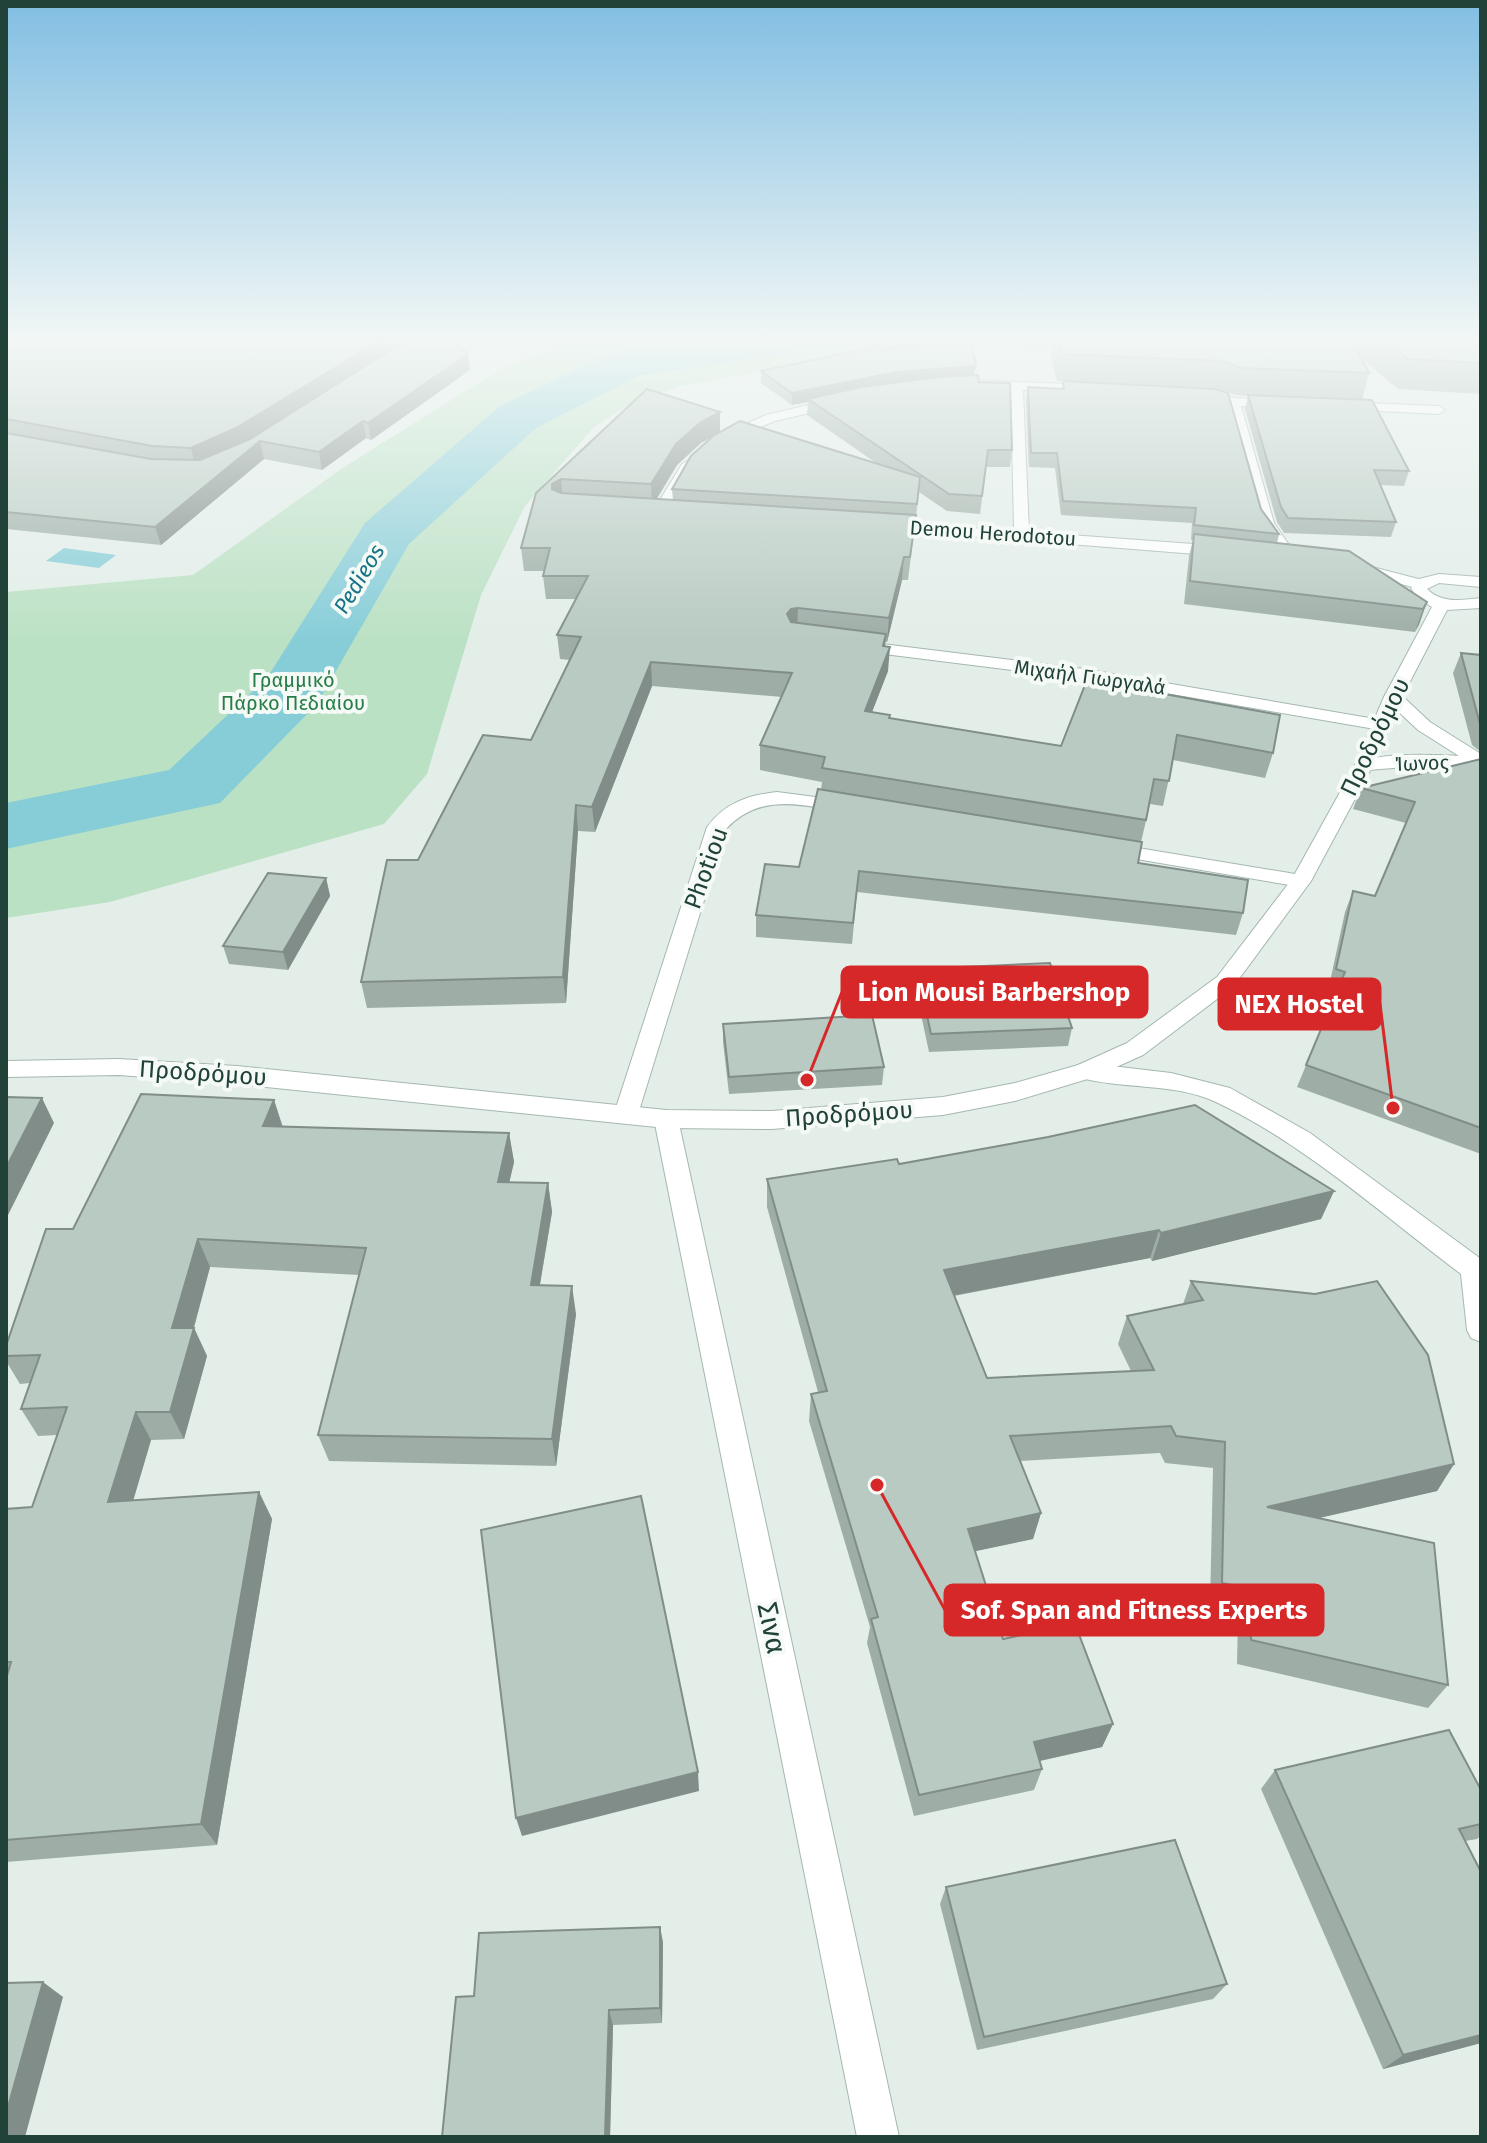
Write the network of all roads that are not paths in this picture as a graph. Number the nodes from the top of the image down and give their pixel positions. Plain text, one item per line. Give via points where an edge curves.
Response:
1 (719, 441) edge
2 (1019, 441) edge
3 (1244, 441) edge
4 (660, 513) edge
5 (865, 525) edge
6 (1022, 534) junction
7 (1239, 553) edge
8 (1270, 556) edge
9 (1338, 564) edge
10 (1458, 581) junction
11 (1481, 582) edge
12 (1420, 584) junction
13 (1442, 604) junction
14 (1478, 604) edge
15 (844, 644) edge
16 (1393, 697) junction
17 (1381, 725) junction
18 (1481, 762) edge
19 (1363, 767) junction
20 (871, 810) edge
21 (1088, 846) edge
22 (1301, 881) junction
23 (6, 1069) edge
24 (1086, 1071) junction
25 (626, 1114) junction
26 (666, 1119) junction
27 (1477, 1270) edge
28 (1481, 1330) edge
29 (878, 2137) edge

1 - 4 street via 684,469
2 - 6 street
3 - 8 street via 1267,523 1284,548 1307,560
5 - 6 street, Demou Herodotou
6 - 7 street, Demou Herodotou
9 - 12 street
10 - 11 street
10 - 12 street
10 - 14 street via 1481,594
12 - 13 street via 1423,595
13 - 14 street
13 - 16 street, Προδρόμου
15 - 17 street, Μιχαήλ Γιωργαλά via 1084,674
16 - 17 street, Προδρόμου
16 - 18 street, Ίωνος via 1424,726
17 - 19 street, Προδρόμου
18 - 19 street, Ίωνος via 1418,760
19 - 22 street, Προδρόμου
20 - 25 street, Photiou via 771,797 735,807 725,816 717,827
21 - 22 street
22 - 24 street, Προδρόμου via 1225,982 1135,1049
23 - 25 street, Προδρόμου via 119,1067 237,1075
24 - 26 street, Προδρόμου via 943,1106 772,1120
24 - 27 street via 1221,1094 1301,1140
25 - 26 street, Προδρόμου
26 - 29 street, Σινα
27 - 28 street

